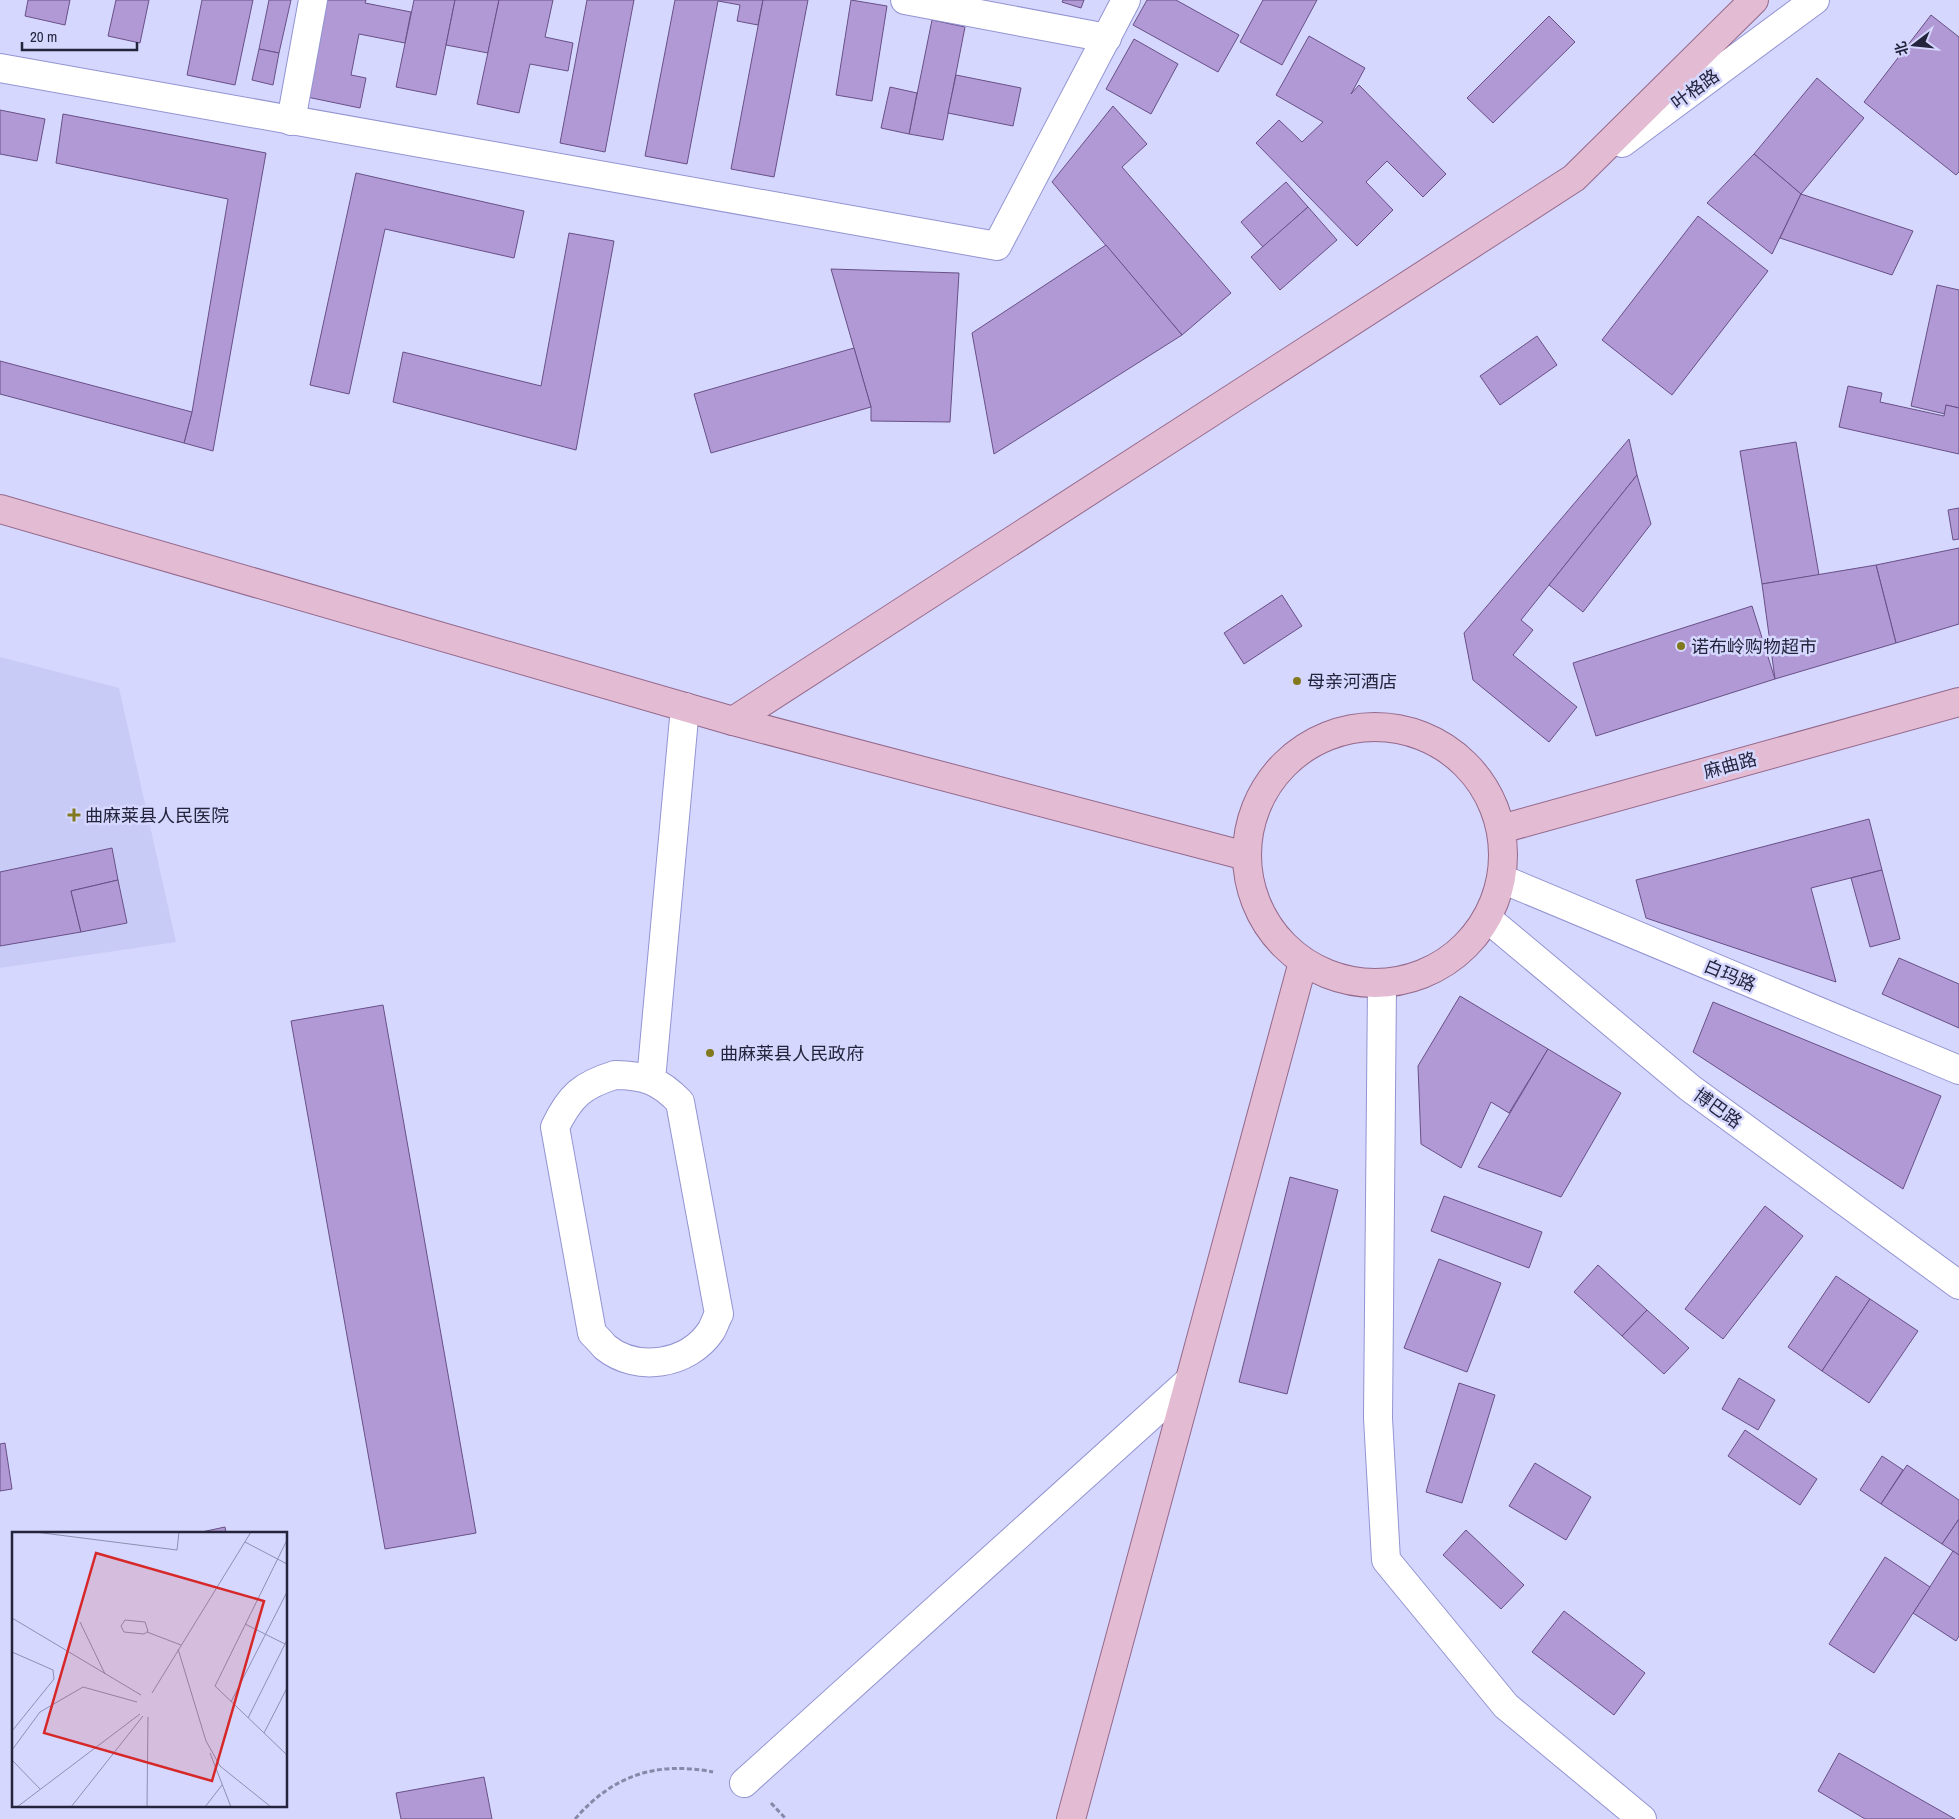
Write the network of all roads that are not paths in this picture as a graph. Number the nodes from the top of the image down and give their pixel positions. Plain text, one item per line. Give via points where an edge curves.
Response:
1 (314, 0) edge
2 (905, 0) edge
3 (1126, 0) edge
4 (1754, 0) edge
5 (1815, 0) edge
6 (1106, 38) junction
7 (0, 68) edge
8 (292, 121) junction
9 (1574, 178) junction
10 (0, 509) edge
11 (1959, 702) edge
12 (685, 706) junction
13 (733, 721) junction
14 (1501, 829) junction
15 (1246, 856) junction
16 (1502, 879) junction
17 (1488, 918) junction
18 (1303, 962) junction
19 (1382, 984) junction
20 (1959, 1070) edge
21 (651, 1080) junction
22 (1959, 1285) edge
23 (1189, 1381) junction
24 (744, 1783) dead end
25 (1071, 1819) edge
26 (1642, 1819) edge

1 - 8 street
2 - 6 street
3 - 6 street
4 - 9 main road
5 - 9 street, 叶格路
6 - 8 street via 998,246
7 - 8 street
9 - 13 main road
10 - 12 main road
11 - 14 main road, 麻曲路
12 - 13 main road
12 - 21 street
13 - 15 main road
14 - 15 main road via 1480,779 1439,743 1388,726 1334,732 1287,759 1256,803
14 - 16 main road
15 - 18 main road via 1253,897 1273,934
16 - 17 main road
16 - 20 street, 白玛路
17 - 19 main road via 1460,952 1424,975
17 - 22 street, 博巴路 via 1690,1088
18 - 19 main road via 1341,980
18 - 23 main road
19 - 26 street via 1378,1418 1386,1560 1506,1706
21 - 21 street via 615,1075 595,1081 577,1092 564,1107 555,1126 592,1333 606,1347 624,1357 664,1362 682,1356 698,1345 711,1331 719,1314 680,1102 667,1088
23 - 24 street
23 - 25 main road

